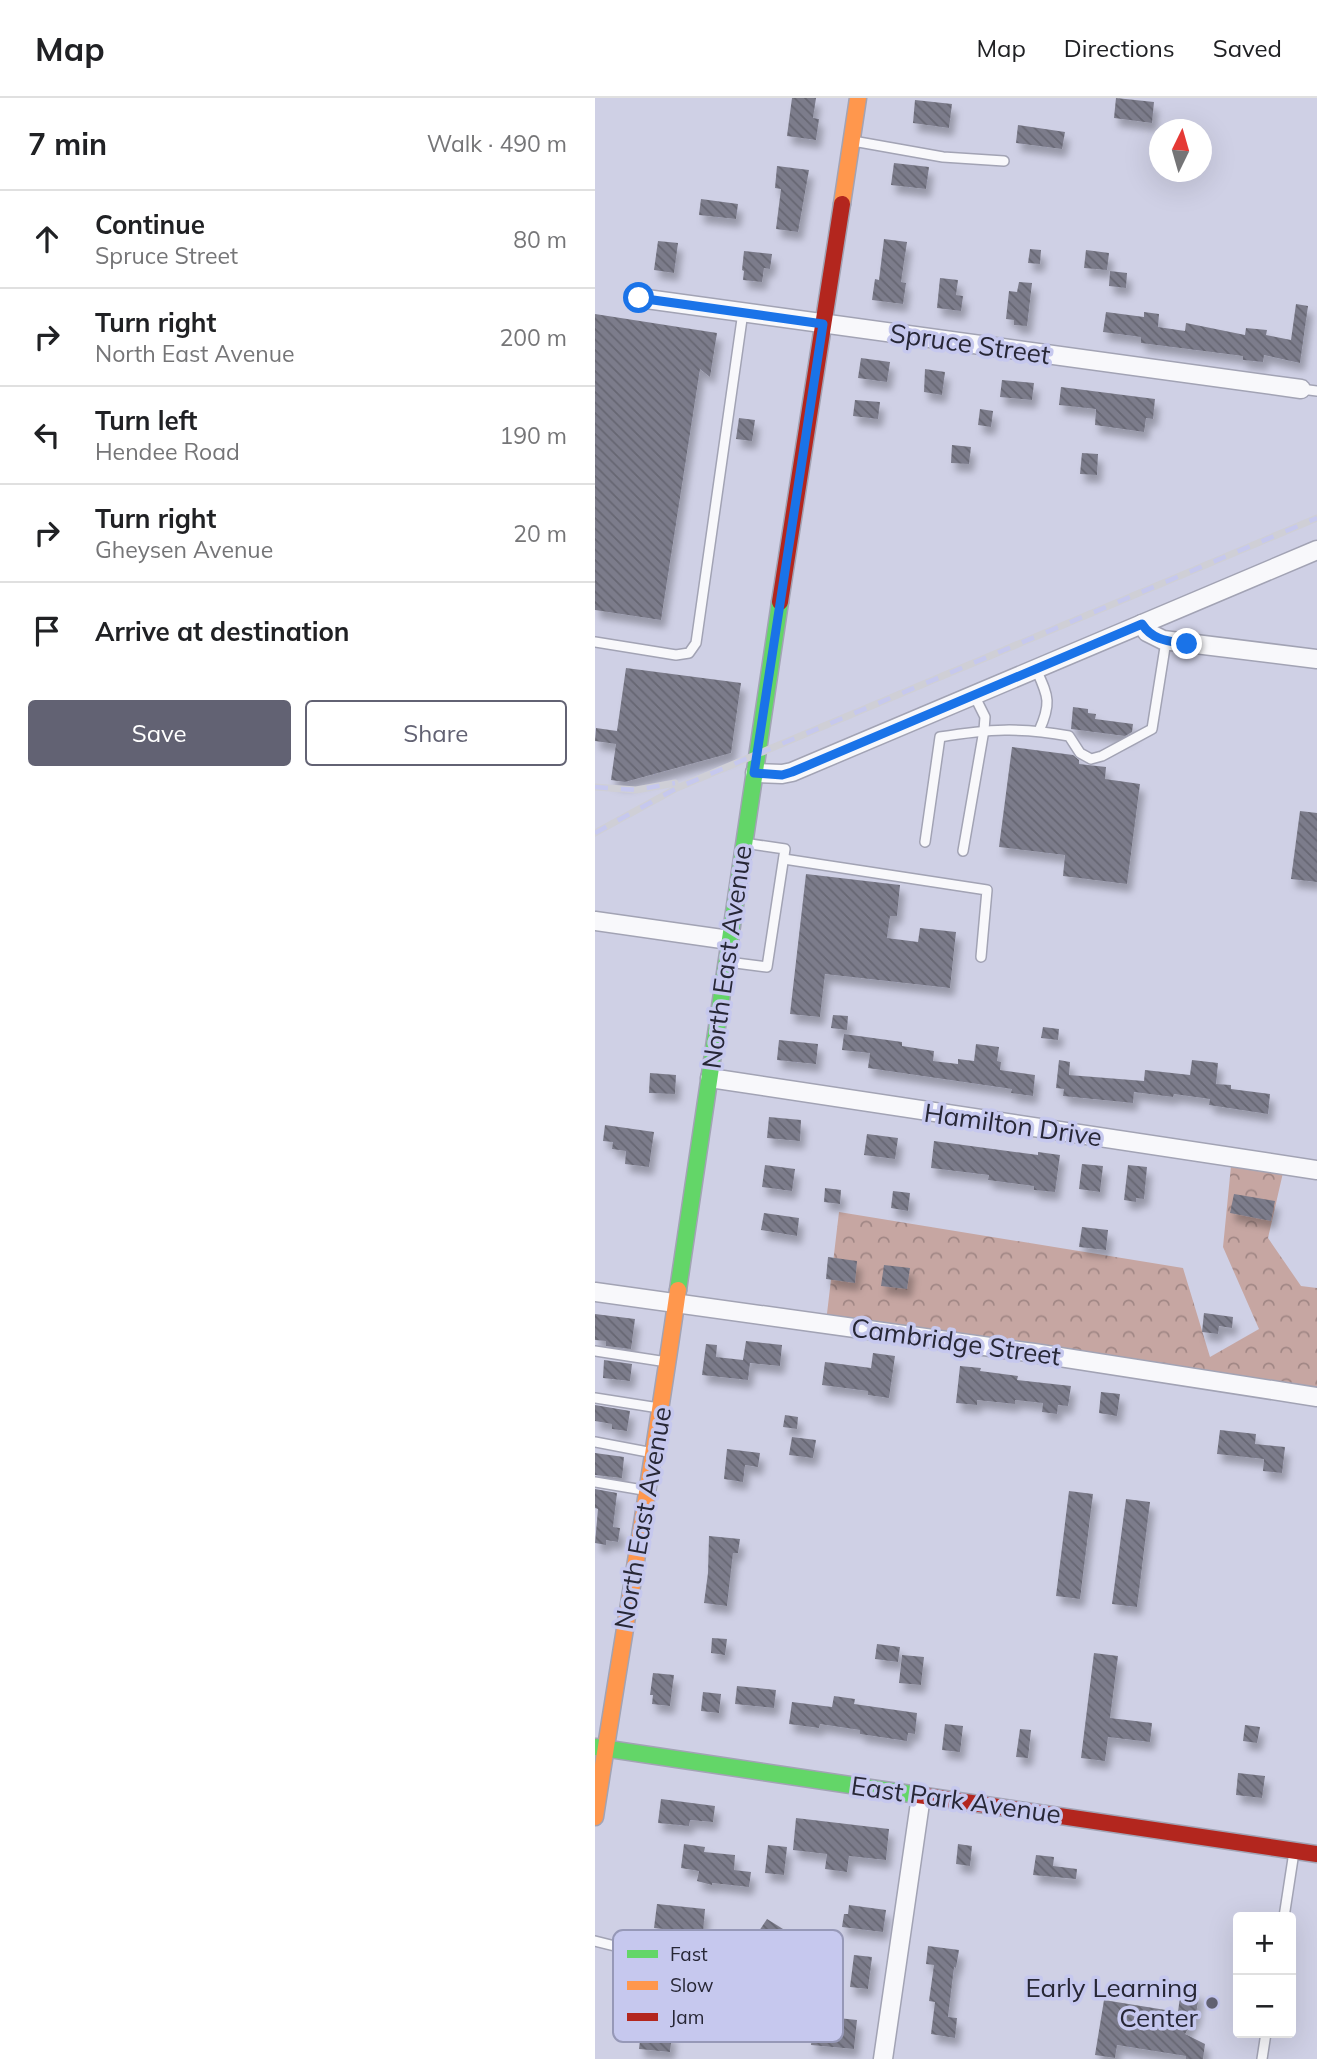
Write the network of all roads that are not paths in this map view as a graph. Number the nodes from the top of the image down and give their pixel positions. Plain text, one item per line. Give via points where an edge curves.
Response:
1 (858, 98) edge
2 (851, 141) junction
3 (1003, 161) dead end
4 (639, 298) dead end
5 (743, 312) junction
6 (823, 324) junction
7 (1309, 390) edge
8 (1317, 550) edge
9 (1142, 624) junction
10 (1166, 641) junction
11 (595, 642) edge
12 (1317, 659) edge
13 (1036, 669) junction
14 (974, 695) junction
15 (984, 730) junction
16 (1039, 731) junction
17 (754, 773) junction
18 (925, 842) dead end
19 (744, 843) junction
20 (963, 851) dead end
21 (784, 859) junction
22 (595, 921) edge
23 (729, 940) junction
24 (981, 957) dead end
25 (726, 962) junction
26 (710, 1079) junction
27 (1317, 1170) edge
28 (595, 1292) edge
29 (678, 1304) junction
30 (595, 1350) edge
31 (669, 1363) junction
32 (1317, 1397) edge
33 (595, 1398) edge
34 (662, 1408) junction
35 (595, 1442) edge
36 (655, 1453) junction
37 (595, 1482) edge
38 (649, 1491) junction
39 (600, 1748) edge
40 (921, 1796) junction
41 (595, 1816) edge
42 (1294, 1850) junction
43 (1317, 1854) edge
44 (1285, 1912) edge
45 (595, 1941) edge
46 (613, 1946) edge
47 (1265, 2038) edge
48 (883, 2059) edge
49 (1262, 2059) edge

1 - 2 street, North East Avenue
2 - 3 lane via 943,157
2 - 6 street, North East Avenue
4 - 5 street, Spruce Street
5 - 6 street, Spruce Street
5 - 11 lane via 696,643 689,653 676,655
6 - 7 street, Spruce Street
6 - 17 street, North East Avenue
8 - 9 street
9 - 10 street
9 - 13 street
10 - 12 street
10 - 16 lane via 1152,729 1091,759 1080,753 1069,736
13 - 14 street
13 - 16 lane via 1049,699
14 - 15 lane via 985,717
14 - 17 street via 792,772
15 - 16 lane
15 - 18 lane via 940,737
15 - 20 lane
17 - 19 street, North East Avenue
19 - 21 lane via 785,849
19 - 23 street, North East Avenue
21 - 24 lane via 987,890
21 - 25 lane via 767,967
22 - 23 street
23 - 25 street, North East Avenue
25 - 26 street, North East Avenue
26 - 27 street, Hamilton Drive
26 - 29 street, North East Avenue
28 - 29 street, Cambridge Street
29 - 31 street, North East Avenue
29 - 32 street, Cambridge Street
30 - 31 lane
31 - 34 street, North East Avenue
33 - 34 lane
34 - 36 street, North East Avenue
35 - 36 lane
36 - 38 street, North East Avenue
37 - 38 lane
38 - 39 street, North East Avenue
39 - 40 street, East Park Avenue
39 - 41 street, North East Avenue
40 - 42 street, East Park Avenue
40 - 48 street
42 - 43 street, East Park Avenue
42 - 44 lane
45 - 46 lane
47 - 49 lane

